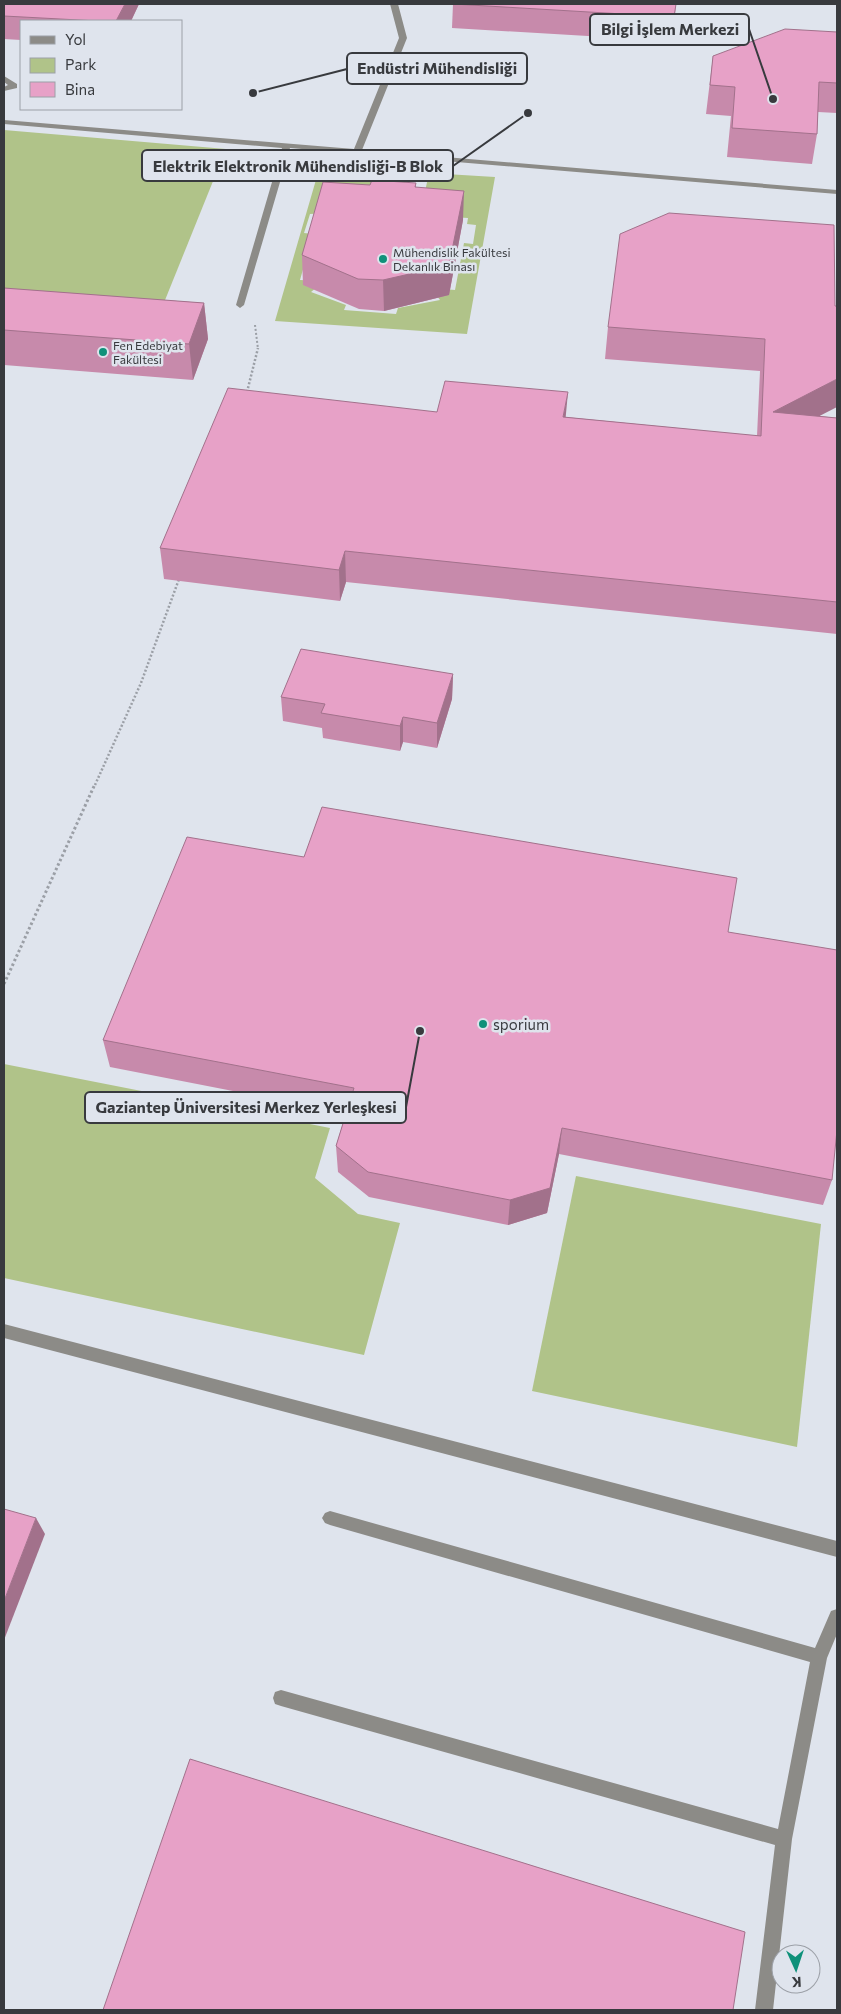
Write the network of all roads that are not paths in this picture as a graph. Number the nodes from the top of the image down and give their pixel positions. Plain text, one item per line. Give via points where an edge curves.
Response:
1 (394, 4) edge
2 (4, 78) edge
3 (4, 89) edge
4 (4, 122) edge
5 (287, 145) junction
6 (357, 151) junction
7 (837, 192) edge
8 (240, 305) road end
9 (4, 1331) edge
10 (330, 1518) dead end
11 (837, 1549) edge
12 (837, 1617) edge
13 (819, 1657) junction
14 (281, 1698) dead end
15 (784, 1839) junction
16 (764, 2010) edge

1 - 6 street via 403,38
2 - 3 street via 14,86
4 - 5 street
5 - 6 street
5 - 8 street
6 - 7 street
9 - 11 street
10 - 13 street
12 - 13 street
13 - 15 street
14 - 15 street
15 - 16 street

